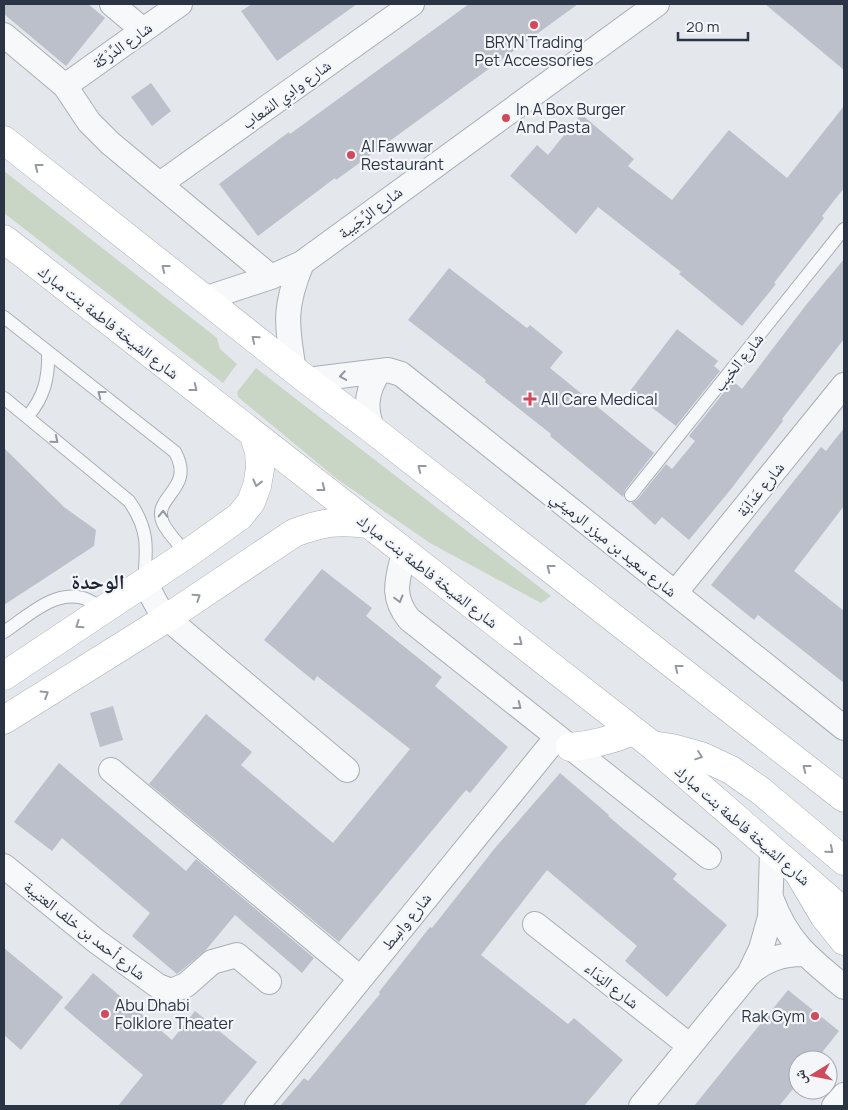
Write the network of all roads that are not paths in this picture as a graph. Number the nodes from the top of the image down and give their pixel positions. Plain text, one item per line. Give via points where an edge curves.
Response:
1 (112, 4) edge
2 (180, 4) edge
3 (412, 4) edge
4 (657, 4) edge
5 (143, 30) junction
6 (4, 35) edge
7 (65, 86) junction
8 (4, 140) edge
9 (160, 184) junction
10 (844, 229) edge
11 (4, 239) edge
12 (302, 262) junction
13 (271, 277) junction
14 (204, 298) junction
15 (4, 317) edge
16 (18, 328) junction
17 (4, 330) edge
18 (48, 352) junction
19 (379, 372) junction
20 (300, 375) junction
21 (844, 385) edge
22 (4, 398) edge
23 (28, 416) junction
24 (373, 430) junction
25 (254, 436) junction
26 (631, 495) dead end
27 (368, 524) junction
28 (404, 552) junction
29 (187, 554) junction
30 (144, 581) junction
31 (675, 593) junction
32 (104, 609) junction
33 (167, 618) junction
34 (4, 632) edge
35 (4, 676) edge
36 (4, 720) edge
37 (844, 728) edge
38 (643, 738) junction
39 (563, 742) junction
40 (111, 770) dead end
41 (347, 770) dead end
42 (844, 798) edge
43 (772, 851) junction
44 (709, 857) dead end
45 (844, 861) edge
46 (4, 866) edge
47 (798, 872) junction
48 (772, 900) junction
49 (844, 912) edge
50 (535, 924) dead end
51 (844, 941) edge
52 (804, 954) junction
53 (748, 975) junction
54 (360, 978) junction
55 (269, 982) dead end
56 (844, 987) edge
57 (690, 1046) junction
58 (844, 1095) edge
59 (257, 1106) edge
60 (640, 1106) edge
61 (834, 1106) edge

1 - 5 street
2 - 5 street, شارع الدِّرْكَة
3 - 9 street, شارع وادِي الشعاب
4 - 12 street, شارع الرِّجَيبة
5 - 7 street, شارع الدِّرْكَة
6 - 7 street
7 - 9 street via 96,131
14 -> 8 main road
9 - 13 street
10 - 26 lane, شارع الخبب
11 -> 25 main road, شارع الشيخة فاطمة بنت مبارك
12 - 13 street, شارع الرِّجَيبة
12 - 20 street via 294,283 287,324
13 - 14 street, شارع الرِّجَيبة
20 -> 14 main road
15 - 16 lane
16 - 17 lane
16 - 18 lane
18 - 23 lane via 47,380
29 -> 18 lane via 163,523 161,513 181,476 181,467 174,452
19 -> 20 street, شارع سعيد بن ميزر الرميثي
19 - 24 street via 372,382 366,406
19 - 31 street, شارع سعيد بن ميزر الرميثي via 388,370 406,378
20 - 24 main road
21 - 31 street, شارع عَدَابَة
22 - 23 lane
23 -> 30 lane via 129,501 137,512 147,548
42 -> 24 main road
25 -> 27 main road, شارع الشيخة فاطمة بنت مبارك
25 -> 29 main road via 260,469 258,486 250,502 240,516
27 - 28 main road, شارع الشيخة فاطمة بنت مبارك
33 -> 27 main road via 294,533 318,524 343,521
28 -> 38 main road, شارع الشيخة فاطمة بنت مبارك
28 -> 39 street via 396,594 409,619
29 - 30 main road
30 - 32 main road
30 - 33 street
31 - 37 street, شارع سعيد بن ميزر الرميثي
32 - 34 lane via 86,599 58,598
32 -> 35 main road
36 -> 33 main road
33 - 41 street
38 - 39 main road via 592,745
38 - 43 main road, شارع الشيخة فاطمة بنت مبارك
38 -> 45 main road via 701,756 731,770
39 - 44 street
39 - 54 street, شارع واسِط
40 - 54 street
43 - 47 main road, شارع الشيخة فاطمة بنت مبارك
43 - 48 street
46 - 55 street, شارع أحمد بن خلف العتيبة via 96,941 158,986 172,991 186,985 212,962 237,955
47 - 49 main road, شارع الشيخة فاطمة بنت مبارك
47 - 51 main road via 824,916
48 - 52 street via 783,927
48 - 53 street via 762,949
50 - 57 street, شارع النِدَاء
52 - 53 street via 768,960
52 - 56 street
53 - 57 street
54 - 59 street, شارع واسِط
57 - 60 street
58 - 61 street

